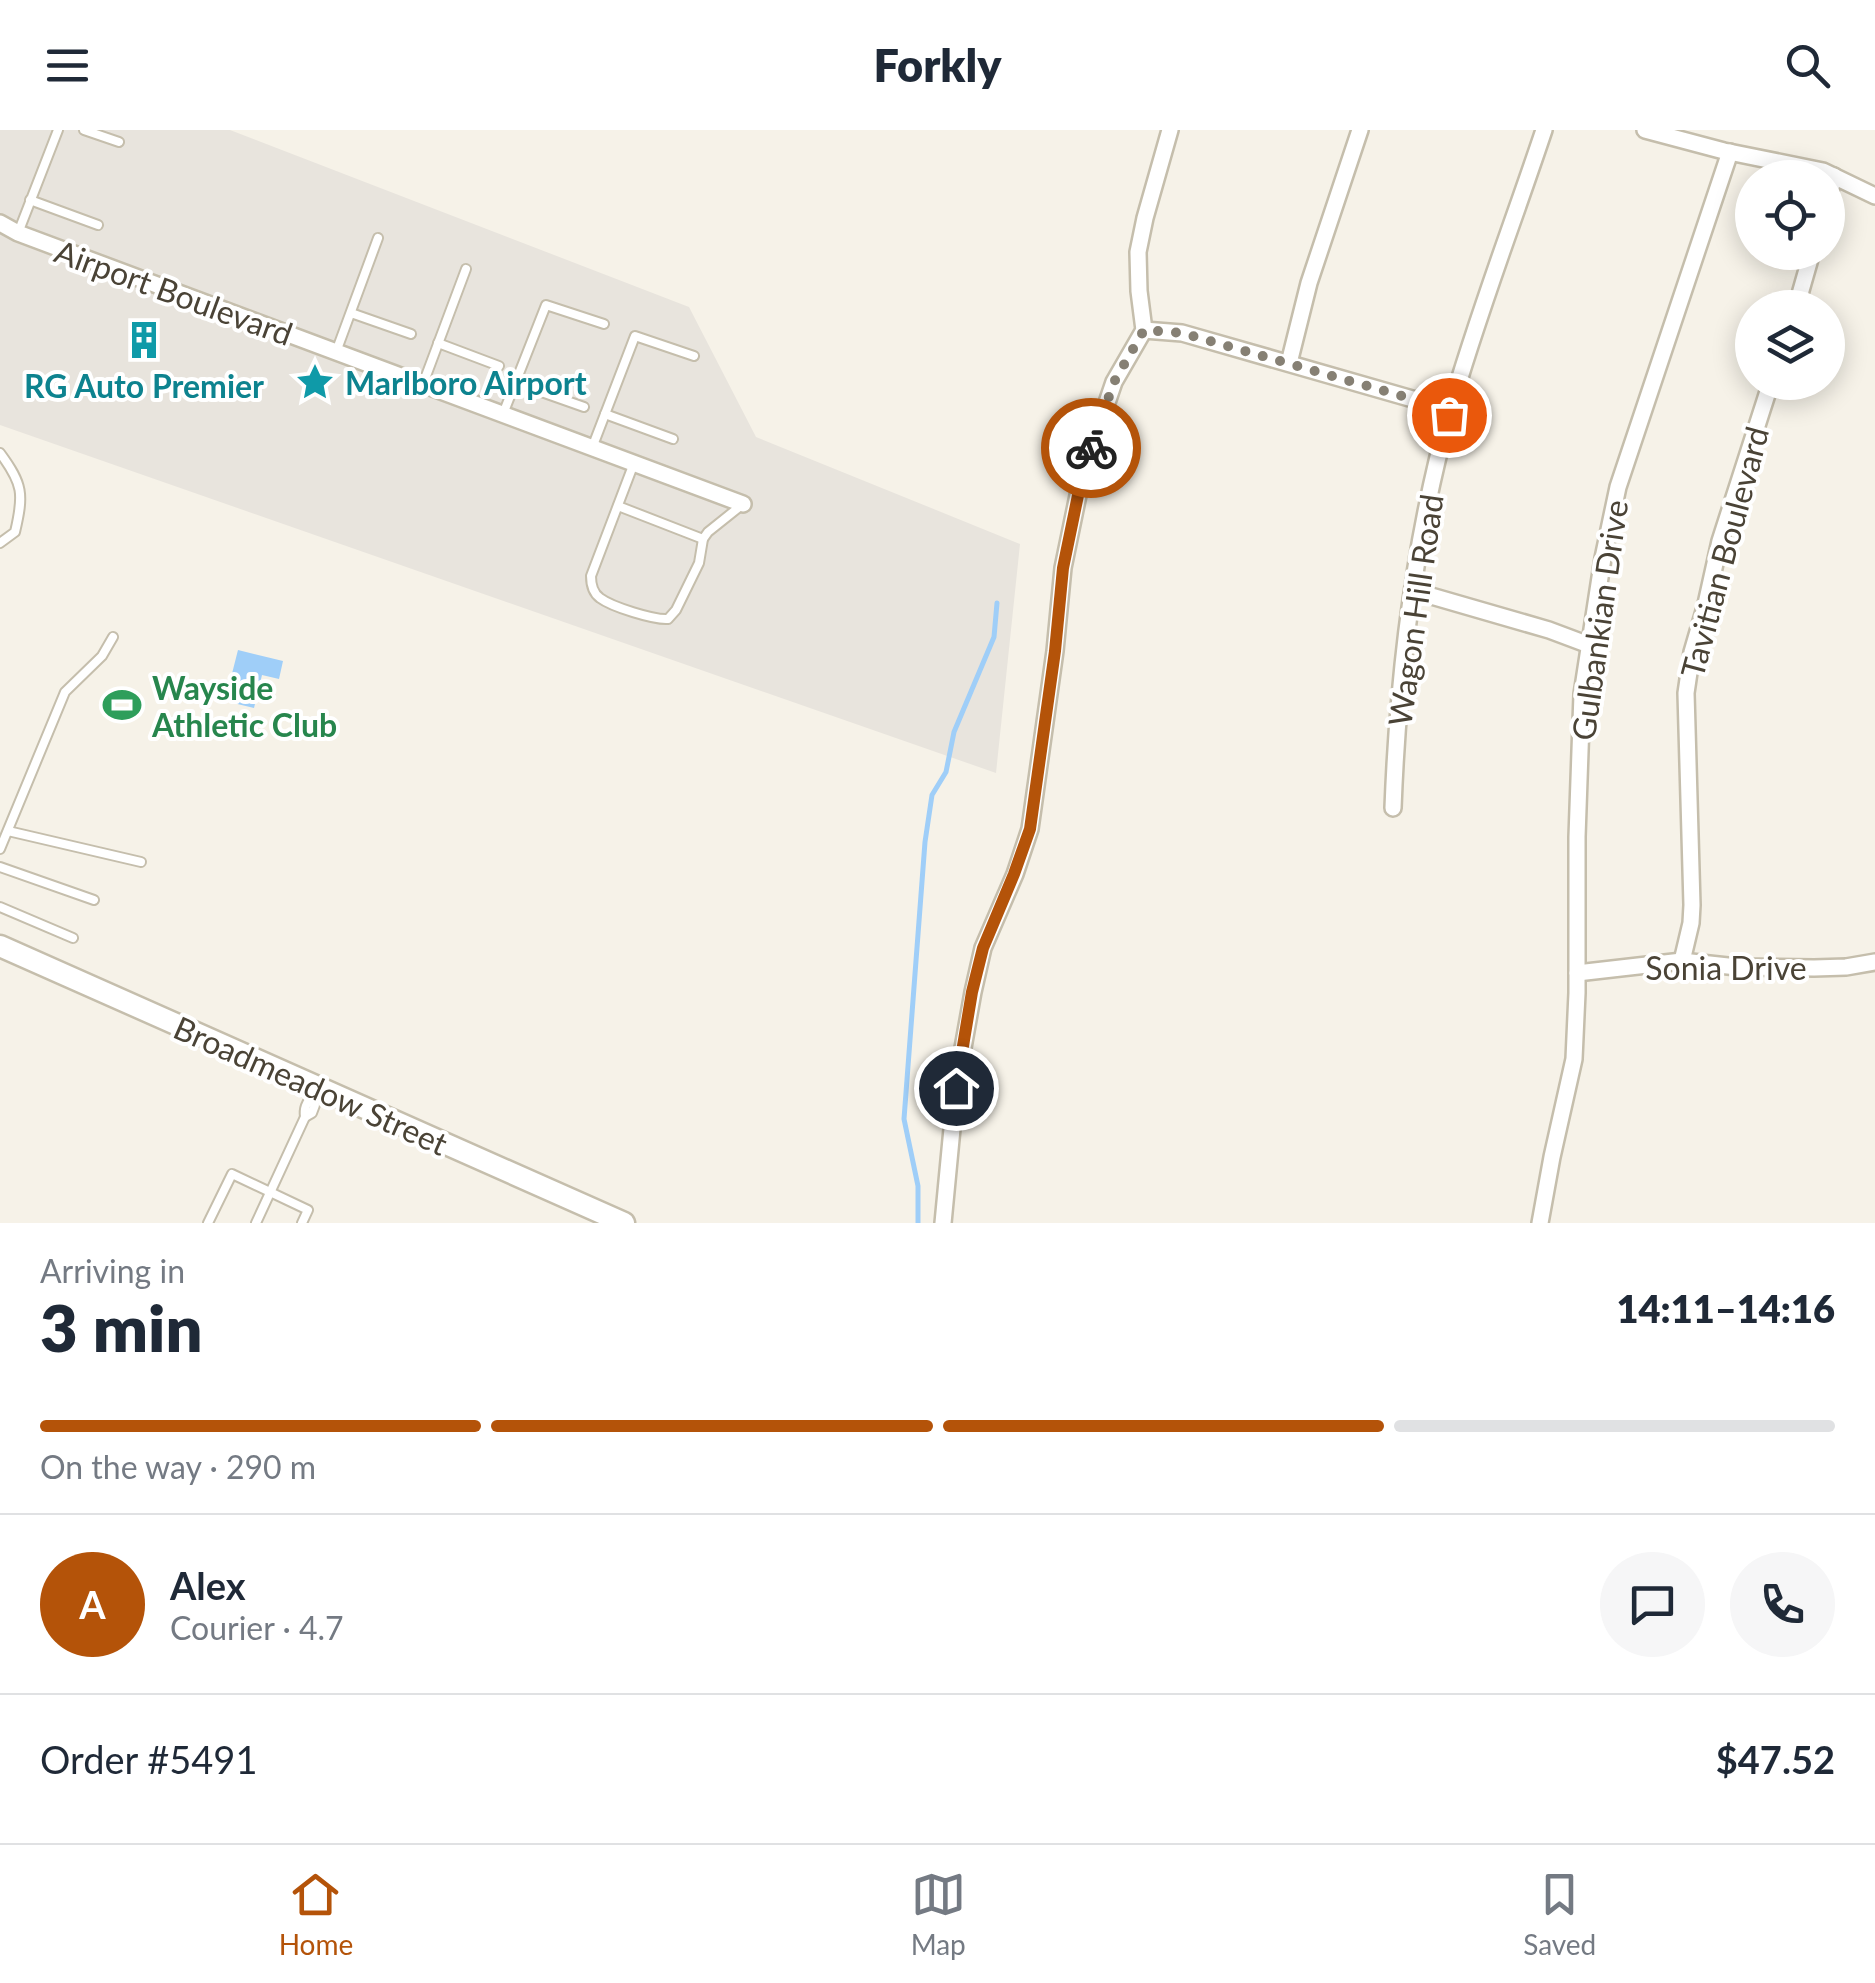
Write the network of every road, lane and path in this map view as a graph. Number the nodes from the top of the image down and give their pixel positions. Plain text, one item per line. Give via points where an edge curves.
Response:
1 (58, 130) edge
2 (84, 130) edge
3 (1170, 130) edge
4 (1360, 130) edge
5 (1544, 130) edge
6 (1644, 130) edge
7 (119, 142) dead end
8 (1730, 152) junction
9 (1769, 160) edge
10 (1845, 181) edge
11 (1875, 196) edge
12 (30, 200) junction
13 (0, 224) edge
14 (98, 225) dead end
15 (18, 233) junction
16 (378, 238) dead end
17 (466, 269) dead end
18 (351, 313) junction
19 (604, 324) dead end
20 (1144, 330) junction
21 (411, 334) dead end
22 (438, 343) junction
23 (336, 352) junction
24 (694, 356) dead end
25 (1289, 363) junction
26 (500, 366) dead end
27 (516, 383) junction
28 (423, 384) junction
29 (1765, 400) edge
30 (584, 407) dead end
31 (503, 414) junction
32 (605, 414) junction
33 (1449, 415) junction
34 (673, 439) dead end
35 (592, 448) junction
36 (0, 453) edge
37 (634, 463) junction
38 (743, 504) joint
39 (618, 506) junction
40 (704, 539) junction
41 (0, 544) edge
42 (1414, 591) junction
43 (112, 637) dead end
44 (1589, 646) junction
45 (1393, 808) dead end
46 (8, 831) junction
47 (0, 848) edge
48 (141, 862) dead end
49 (0, 867) edge
50 (94, 900) dead end
51 (0, 908) edge
52 (73, 938) dead end
53 (0, 946) edge
54 (1682, 961) junction
55 (1875, 962) edge
56 (1577, 973) junction
57 (314, 1093) junction
58 (270, 1192) junction
59 (208, 1223) edge
60 (256, 1223) edge
61 (302, 1223) edge
62 (624, 1223) edge
63 (944, 1223) edge
64 (1540, 1223) edge

1 - 12 lane
2 - 7 lane
3 - 20 street via 1138,252
4 - 25 street
5 - 33 street, Wagon Hill Road
6 - 8 street
8 - 9 street
8 - 44 street, Gulbankian Drive via 1618,487
10 - 11 street
12 - 14 lane
12 - 15 lane
13 - 15 street, Airport Boulevard
15 - 23 street, Airport Boulevard
16 - 18 lane
17 - 22 lane
18 - 21 lane
18 - 23 lane
19 - 27 lane via 546,304
20 - 25 street via 1182,333
20 - 63 street via 1114,382 1082,476 1063,568 1030,829 972,992
22 - 26 lane
22 - 28 lane
23 - 28 street, Airport Boulevard
24 - 32 lane via 635,336
25 - 33 street
27 - 30 lane
27 - 31 lane
28 - 31 street, Airport Boulevard
29 - 54 street, Tavitian Boulevard via 1692,652 1686,693 1692,904
31 - 35 street, Airport Boulevard
32 - 34 lane
32 - 35 lane
33 - 42 street, Wagon Hill Road
35 - 37 street, Airport Boulevard
36 - 41 lane via 18,478 21,506 16,532
37 - 38 street, Airport Boulevard
37 - 39 lane
38 - 40 lane
39 - 40 lane
39 - 40 lane via 592,587 598,597 656,620 676,610
42 - 44 street
42 - 45 street, Wagon Hill Road
43 - 46 lane via 65,692
44 - 56 street, Gulbankian Drive via 1580,741
46 - 47 lane
46 - 48 lane
49 - 50 lane
51 - 52 lane
53 - 57 street, Broadmeadow Street
54 - 55 street, Sonia Drive via 1814,968
54 - 56 street, Sonia Drive
56 - 64 street, Gulbankian Drive via 1574,1059
57 - 58 lane
57 - 62 street, Broadmeadow Street
58 - 59 lane via 232,1174
58 - 60 lane
58 - 61 lane via 308,1210

